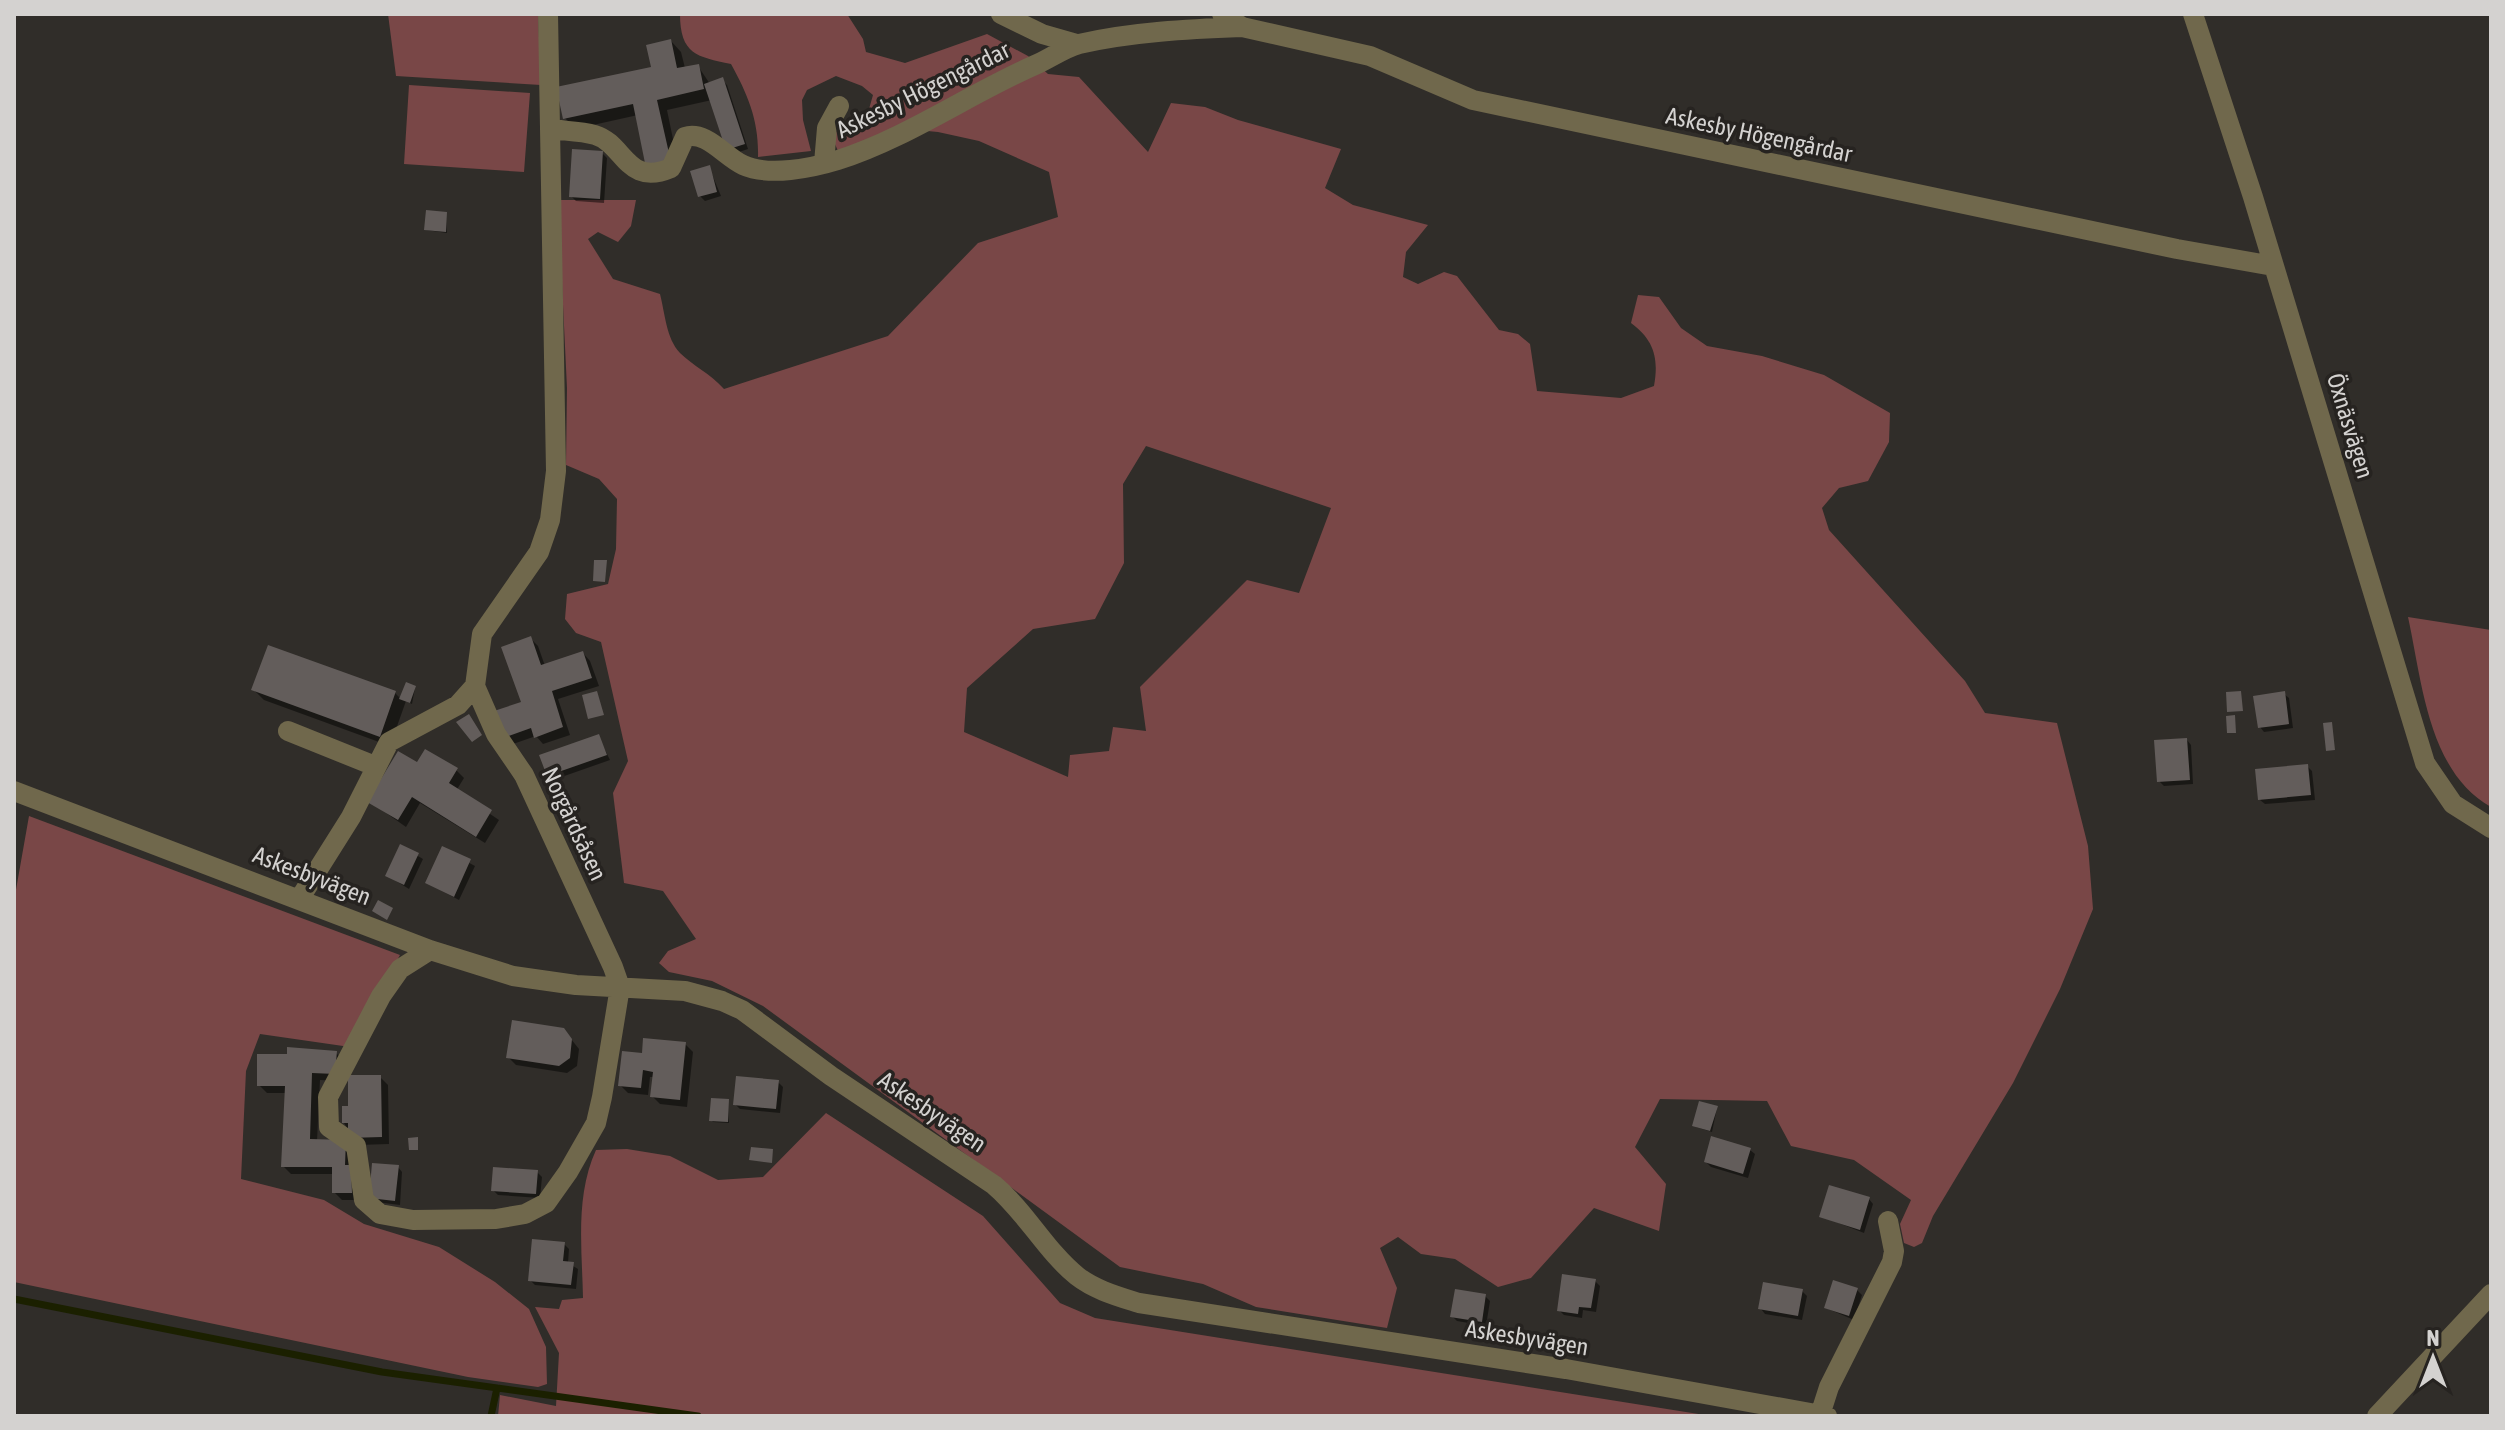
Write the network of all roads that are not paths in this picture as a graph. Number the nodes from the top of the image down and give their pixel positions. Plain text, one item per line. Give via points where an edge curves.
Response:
1 (548, 14) edge
2 (1001, 14) edge
3 (1222, 14) edge
4 (2193, 14) edge
5 (1242, 27) junction
6 (1077, 44) junction
7 (839, 106) dead end
8 (550, 129) junction
9 (824, 163) junction
10 (2273, 266) junction
11 (475, 686) junction
12 (288, 731) dead end
13 (375, 766) junction
14 (14, 791) edge
15 (2491, 828) edge
16 (300, 898) junction
17 (430, 950) junction
18 (620, 987) junction
19 (1888, 1221) dead end
20 (2491, 1294) edge
21 (1824, 1415) edge
22 (2377, 1416) edge

1 - 8 street
2 - 6 street, Askesby Högengårdar
3 - 5 street, Askesby Högengårdar
4 - 10 street, Öxnäsvägen
5 - 6 street, Askesby Högengårdar
5 - 10 street, Askesby Högengårdar via 1370,56 1485,103
6 - 9 street, Askesby Högengårdar via 885,142
7 - 9 street via 827,128
8 - 9 street, Askesby Högengårdar via 595,135 621,159 651,173 671,168 685,137 700,136 745,166 791,170
8 - 11 street via 556,471 550,520 539,552 482,634
10 - 15 street, Öxnäsvägen via 2425,763 2453,804
11 - 13 street via 458,705 389,742
11 - 18 street, Norgårdsåsen via 496,734 524,775
12 - 13 street
13 - 16 street via 351,817
14 - 16 street, Askesbyvägen
16 - 17 street, Askesbyvägen
17 - 18 street, Askesbyvägen via 513,976
17 - 18 street via 393,976 328,1097 329,1127 356,1146 360,1156 364,1200 392,1218 496,1219 525,1214 546,1203 596,1123
18 - 21 street, Askesbyvägen via 702,994 742,1010 994,1185 1026,1214 1064,1264 1099,1290 1139,1303
19 - 21 street via 1892,1262 1829,1387
20 - 22 street

